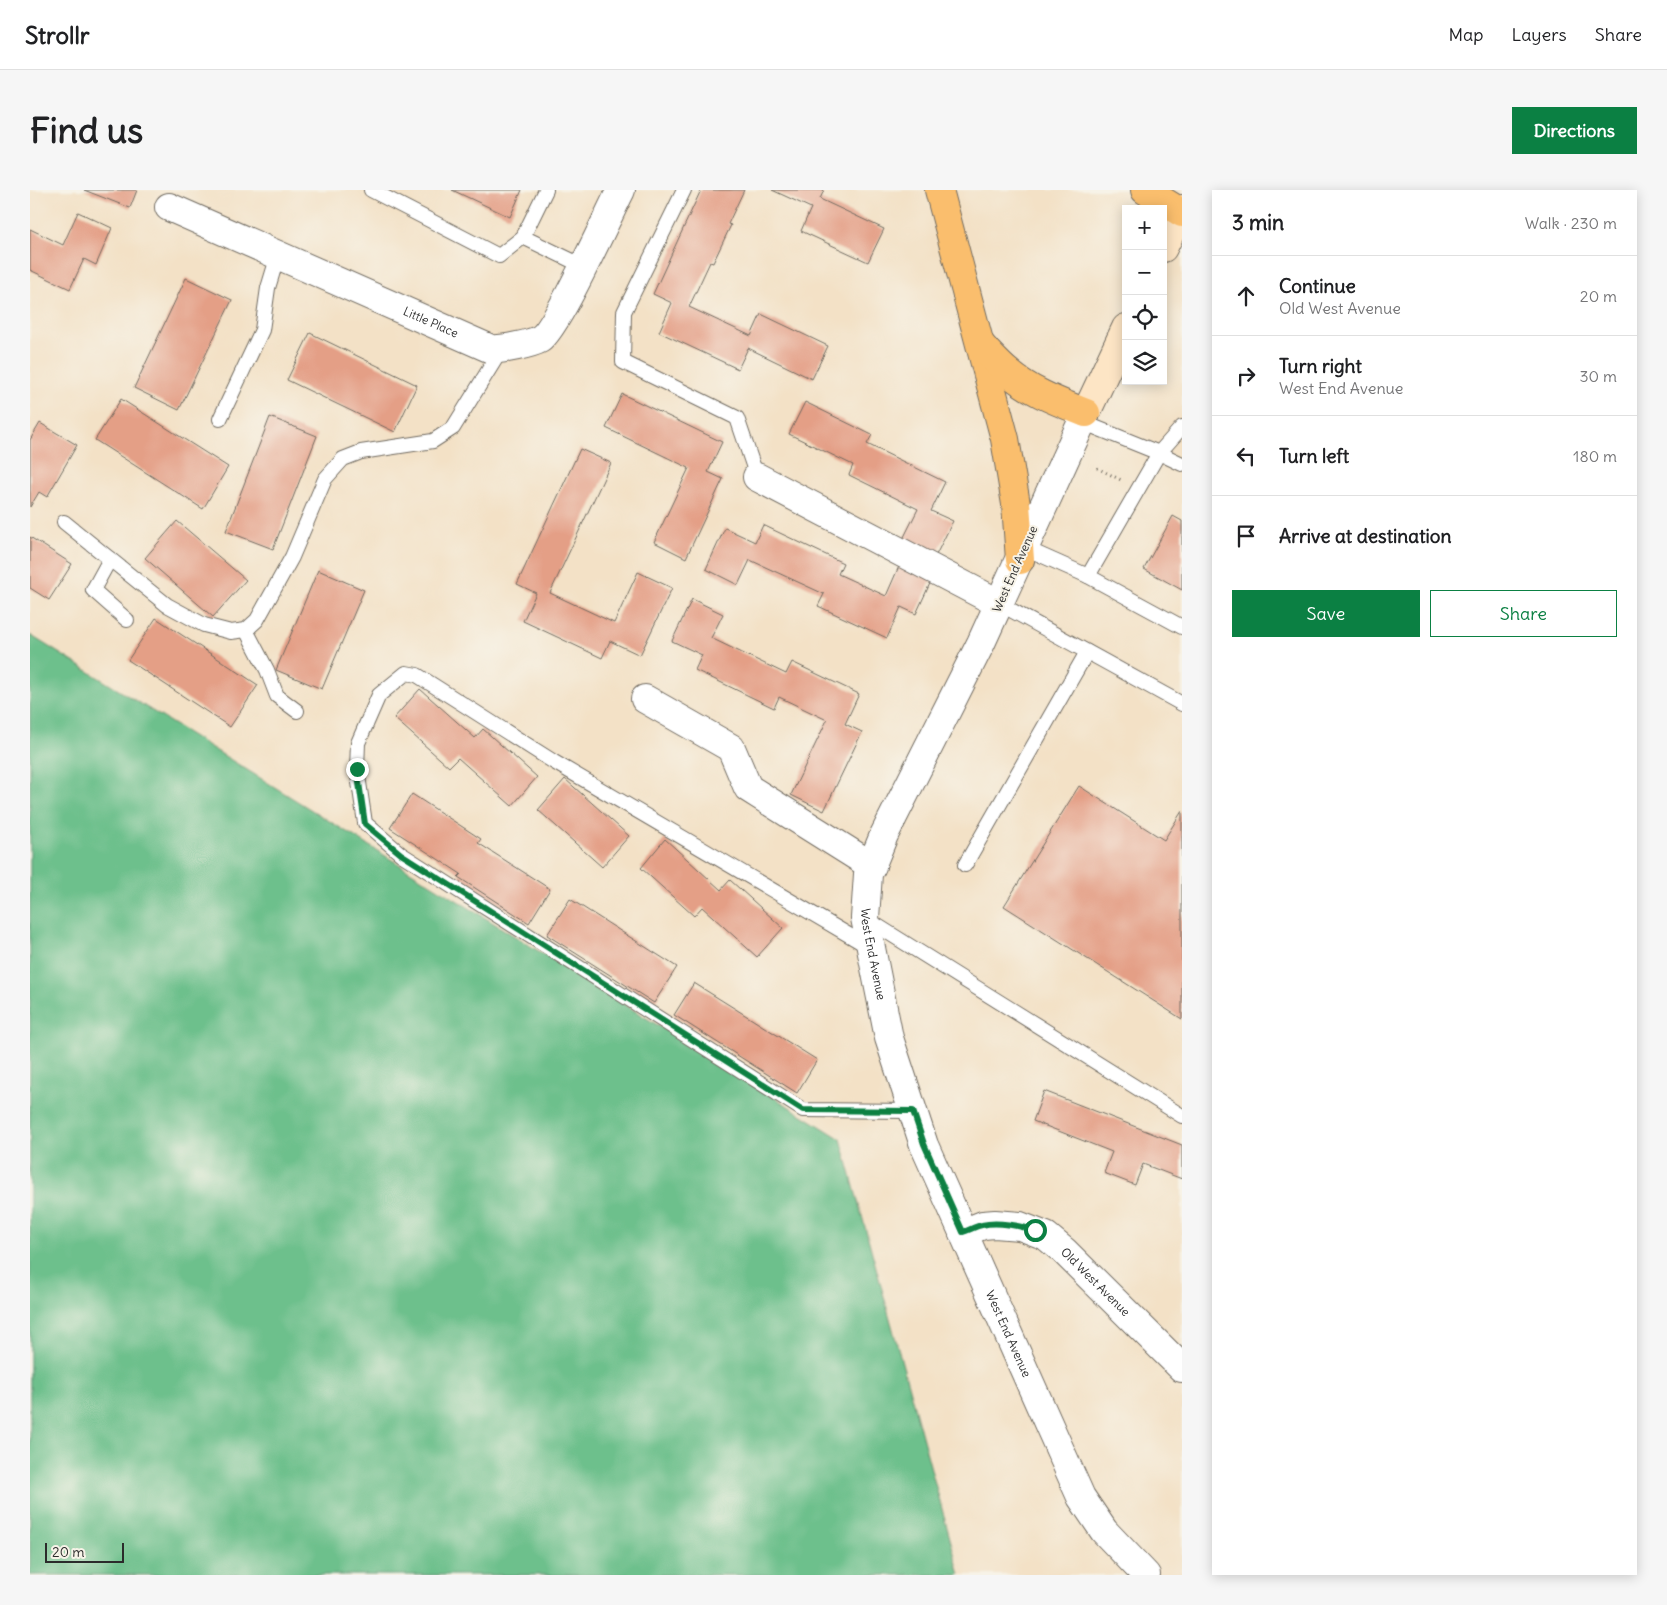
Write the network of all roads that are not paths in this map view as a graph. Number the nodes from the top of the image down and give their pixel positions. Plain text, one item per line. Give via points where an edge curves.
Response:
1 (371, 190) edge
2 (546, 190) edge
3 (621, 190) edge
4 (684, 190) edge
5 (939, 190) edge
6 (1145, 190) edge
7 (169, 207) dead end
8 (1182, 211) edge
9 (523, 236) junction
10 (1167, 240) edge
11 (278, 254) junction
12 (583, 266) junction
13 (1122, 336) edge
14 (980, 344) junction
15 (502, 350) junction
16 (1084, 417) junction
17 (220, 419) dead end
18 (1182, 427) edge
19 (1160, 453) junction
20 (1182, 464) edge
21 (757, 477) joint
22 (64, 522) dead end
23 (1022, 554) junction
24 (110, 560) junction
25 (1088, 576) junction
26 (1000, 604) junction
27 (127, 620) dead end
28 (1182, 628) edge
29 (246, 630) junction
30 (1087, 652) junction
31 (645, 699) dead end
32 (1182, 704) edge
33 (296, 711) dead end
34 (872, 866) junction
35 (965, 866) dead end
36 (865, 918) junction
37 (871, 948) junction
38 (913, 1111) junction
39 (1182, 1116) edge
40 (963, 1232) junction
41 (1182, 1368) edge
42 (1146, 1575) edge

1 - 9 lane via 499,256
2 - 9 lane
3 - 12 street
4 - 21 lane via 624,312 623,362 737,418
5 - 14 highway
6 - 8 highway
7 - 11 street, Little Place
8 - 10 street
9 - 12 lane
11 - 15 street, Little Place via 492,349
11 - 17 lane via 268,288 262,330
12 - 15 street via 559,314 541,339
13 - 16 street, West End Avenue
14 - 16 highway via 1028,388
14 - 23 highway via 1005,440
15 - 29 lane via 453,428 433,441 361,452 343,459 325,479 292,557 257,620
16 - 19 lane
16 - 23 street, West End Avenue
18 - 19 lane
19 - 20 lane
19 - 25 lane
21 - 26 street
22 - 24 lane
23 - 25 lane
23 - 26 street, West End Avenue
24 - 27 lane via 93,590
24 - 29 lane via 167,605 204,625 231,632
25 - 28 lane
26 - 30 lane
26 - 34 street, West End Avenue via 884,835
29 - 33 lane via 277,696
30 - 32 lane
30 - 35 lane
31 - 34 street via 731,748 748,788
34 - 36 street, West End Avenue via 868,874
36 - 37 street, West End Avenue
36 - 39 lane
37 - 38 street, West End Avenue via 889,1038
37 - 38 lane via 554,762 417,675 406,673 379,695 358,743 357,769 365,824 401,854 803,1110
38 - 40 street, West End Avenue
40 - 41 street, Old West Avenue via 995,1224 1020,1226 1046,1236
40 - 42 street, West End Avenue via 1082,1497 1104,1532

